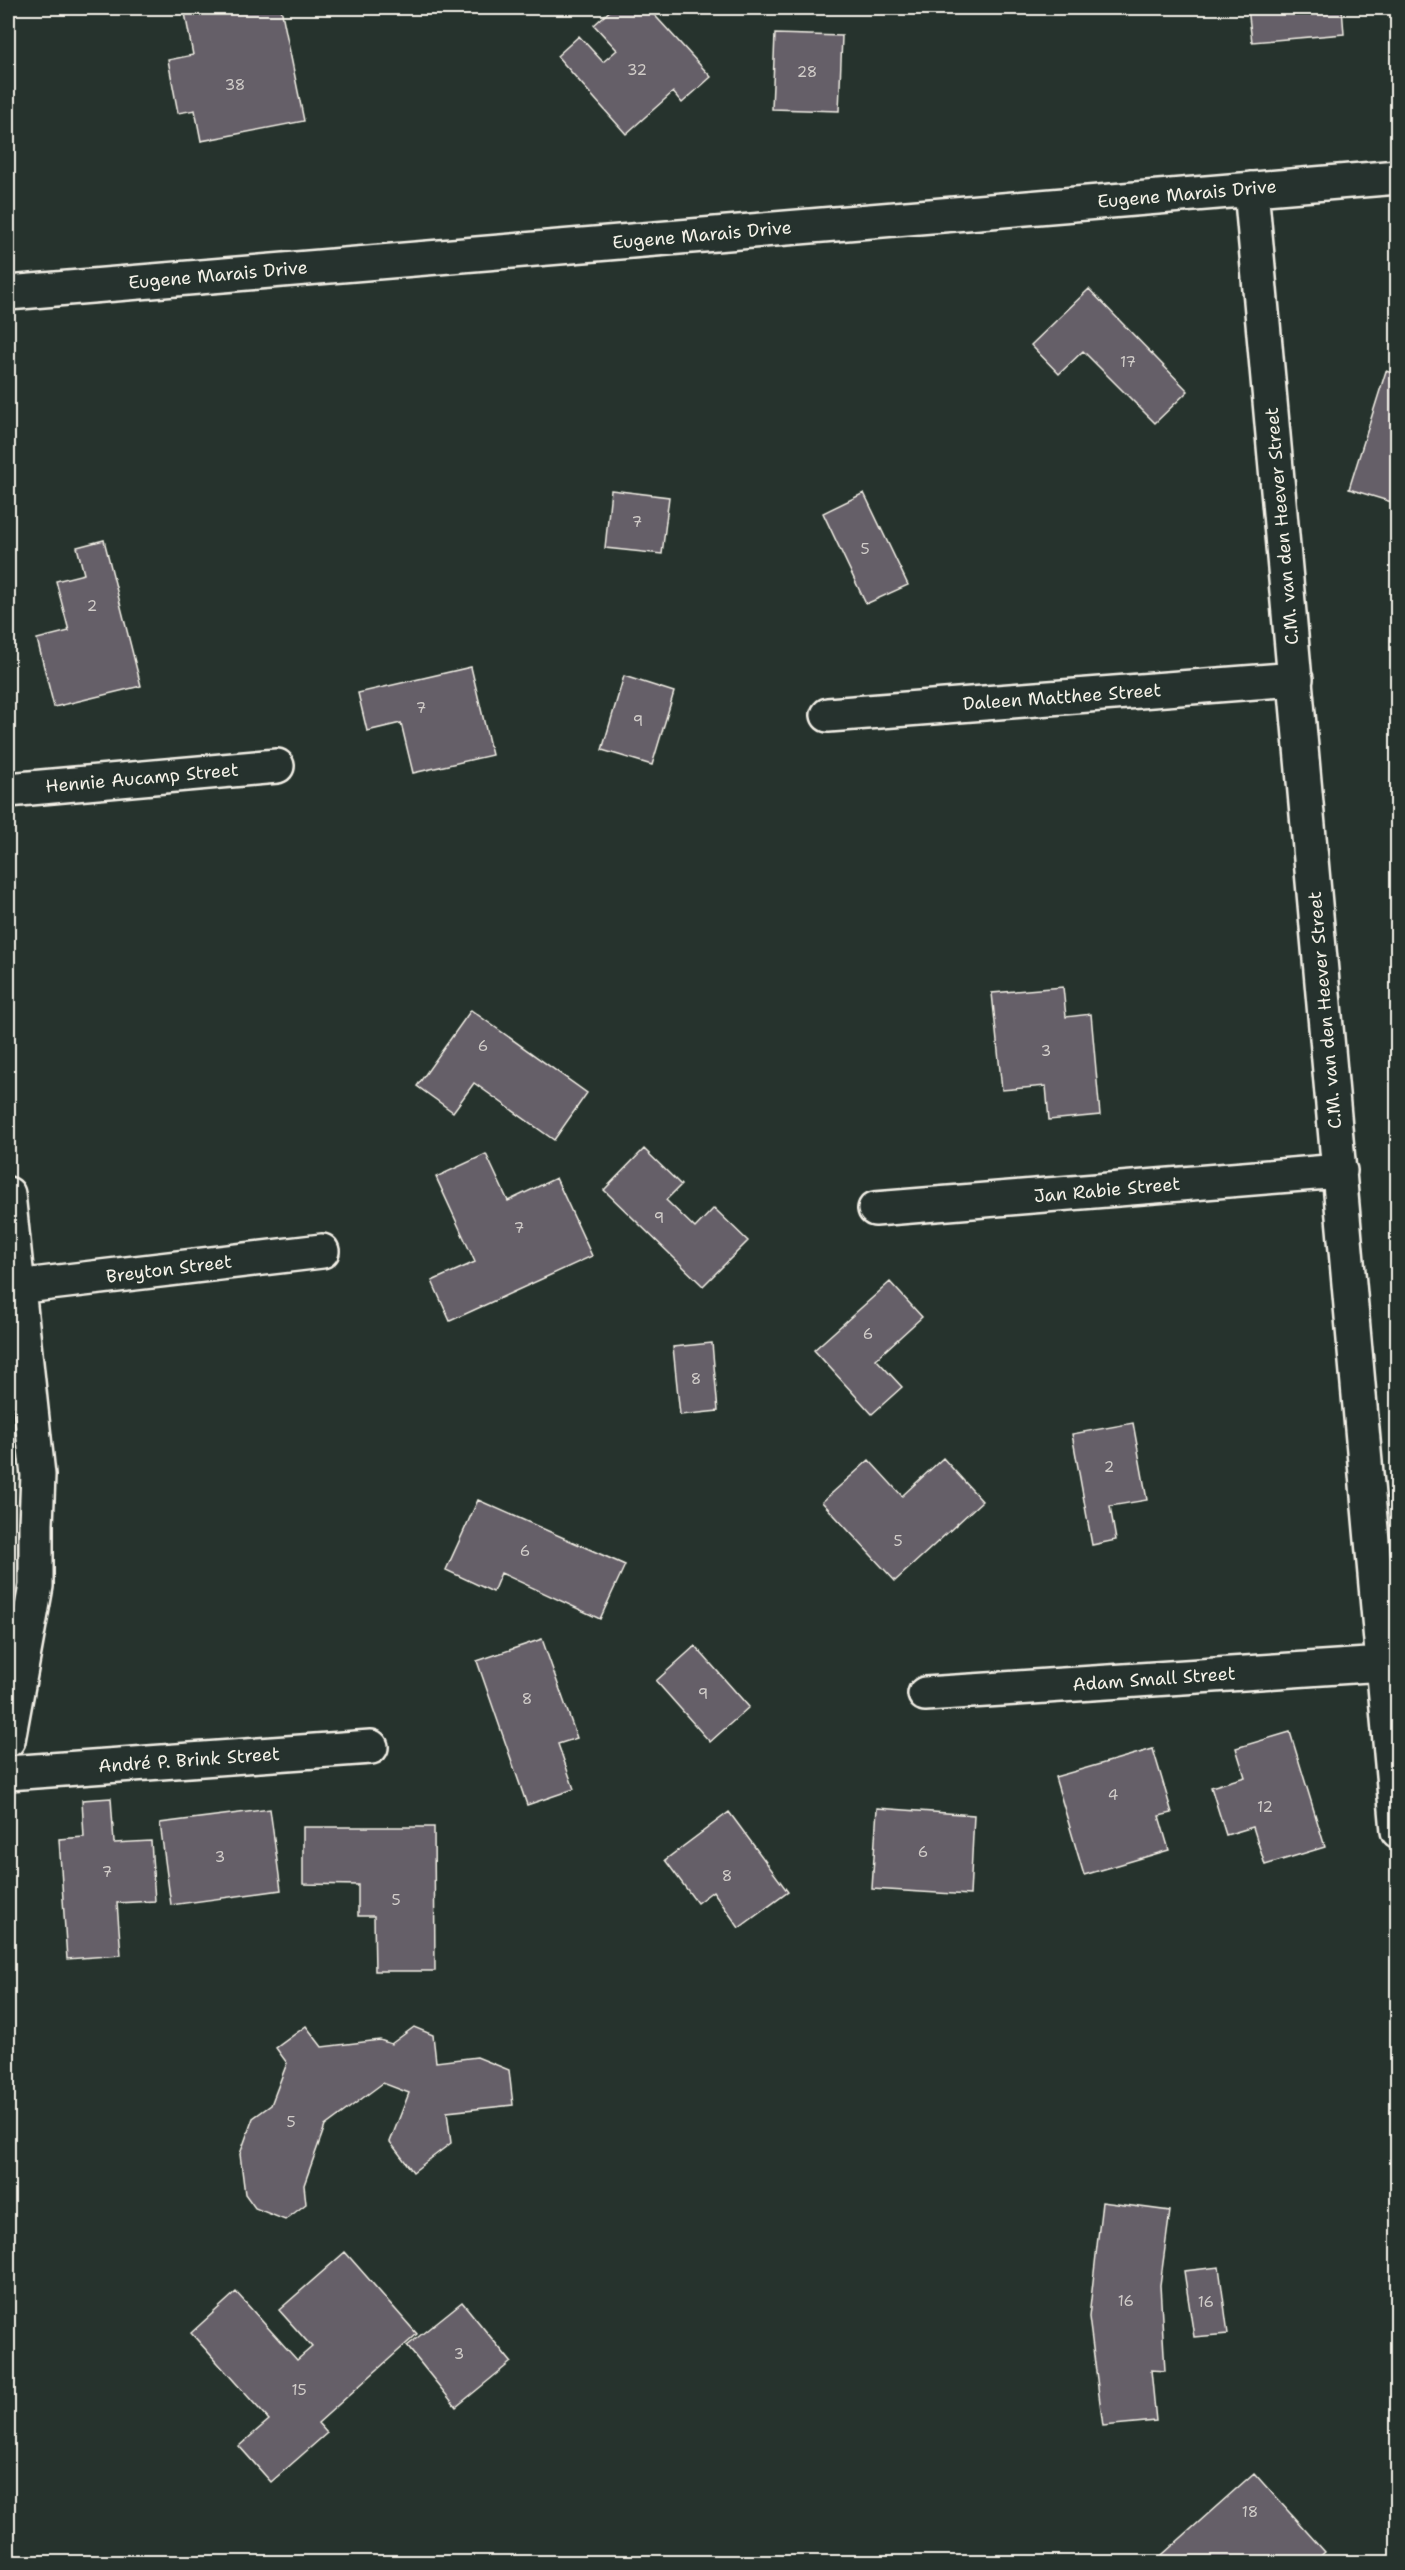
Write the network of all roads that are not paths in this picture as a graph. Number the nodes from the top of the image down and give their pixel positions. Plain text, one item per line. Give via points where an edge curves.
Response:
1 (1398, 177) edge
2 (1251, 189) junction
3 (8, 293) edge
4 (1296, 680) junction
5 (828, 715) dead end
6 (277, 766) dead end
7 (8, 790) edge
8 (1340, 1172) junction
9 (8, 1194) edge
10 (875, 1209) dead end
11 (9, 1237) edge
12 (322, 1251) dead end
13 (16, 1287) junction
14 (1383, 1664) junction
15 (925, 1694) dead end
16 (8, 1740) edge
17 (371, 1747) dead end
18 (8, 1773) edge
19 (1398, 1831) edge

1 - 2 street, Eugene Marais Drive
2 - 3 street, Eugene Marais Drive
2 - 4 street, C.M. van den Heever Street
4 - 5 street, Daleen Matthee Street
4 - 8 street, C.M. van den Heever Street
6 - 7 street, Hennie Aucamp Street
8 - 10 street, Jan Rabie Street
8 - 14 street, C.M. van den Heever Street
9 - 11 street
11 - 13 street
12 - 13 street, Breyton Street
13 - 16 street via 38,1475 36,1586
14 - 15 street, Adam Small Street
14 - 19 street, C.M. van den Heever Street
17 - 18 street, André P. Brink Street

